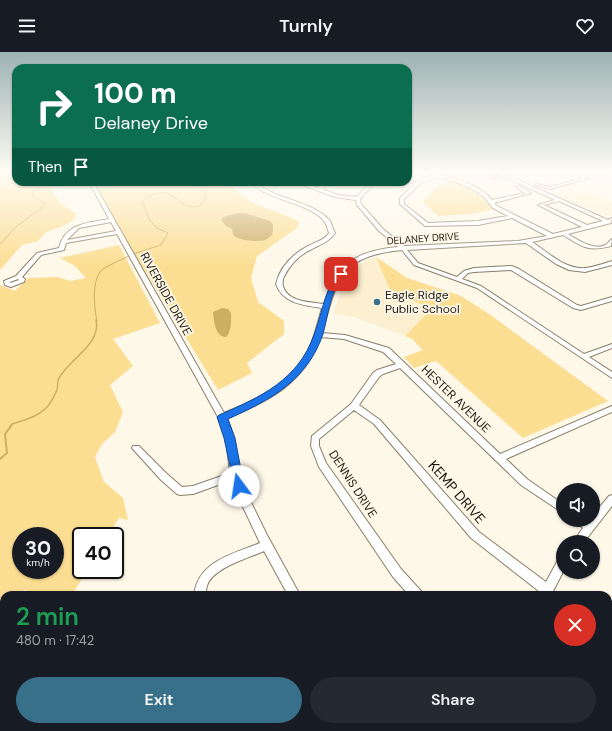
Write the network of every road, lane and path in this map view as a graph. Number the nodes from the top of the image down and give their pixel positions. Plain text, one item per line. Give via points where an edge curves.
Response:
1 (103, 204) edge
2 (294, 204) edge
3 (360, 204) edge
4 (402, 204) edge
5 (493, 204) edge
6 (545, 204) edge
7 (568, 204) edge
8 (514, 216) junction
9 (112, 220) junction
10 (611, 221) edge
11 (586, 227) junction
12 (118, 232) junction
13 (563, 233) junction
14 (552, 236) junction
15 (612, 241) edge
16 (63, 242) junction
17 (528, 242) junction
18 (403, 248) junction
19 (612, 263) edge
20 (18, 277) dead end
21 (458, 279) junction
22 (612, 299) edge
23 (326, 306) junction
24 (318, 335) junction
25 (612, 346) edge
26 (584, 356) junction
27 (402, 365) junction
28 (612, 376) edge
29 (354, 406) junction
30 (612, 409) edge
31 (222, 417) junction
32 (136, 448) dead end
33 (499, 458) junction
34 (236, 475) junction
35 (612, 499) edge
36 (556, 504) edge
37 (600, 513) edge
38 (267, 545) junction
39 (556, 574) edge
40 (199, 591) edge
41 (292, 591) edge
42 (413, 591) edge
43 (545, 591) edge
44 (547, 591) edge

1 - 9 street, RIVERSIDE DRIVE
2 - 23 street via 321,216 332,230 331,236 295,258 281,276 279,284 282,293 290,298
3 - 18 street via 374,222
4 - 8 street via 427,225 478,223
5 - 8 street
6 - 11 street via 540,205
7 - 10 street
8 - 14 street
9 - 12 street, RIVERSIDE DRIVE
9 - 16 street via 77,227
10 - 11 street, DELANEY DRIVE
11 - 13 street, DELANEY DRIVE
12 - 16 street
12 - 31 street, RIVERSIDE DRIVE
13 - 14 street, DELANEY DRIVE
13 - 15 street via 592,248 609,245
14 - 17 street, DELANEY DRIVE
16 - 20 street via 64,247 60,250 40,251
17 - 18 street, DELANEY DRIVE
17 - 19 street via 575,270
18 - 21 street via 421,266
18 - 23 street, DELANEY DRIVE via 371,254 350,264 332,290
21 - 22 street via 466,272 474,270 512,268 575,307 581,308
21 - 26 street via 485,290
23 - 24 street, DELANEY DRIVE
24 - 27 street, HESTER AVENUE via 345,337 379,347
24 - 31 street, DELANEY DRIVE via 308,359 277,390
25 - 26 street
26 - 28 street
27 - 29 street, DENNIS DRIVE via 376,375
27 - 33 street, HESTER AVENUE
29 - 42 street, DENNIS DRIVE via 315,438 315,446 322,464 397,573
29 - 43 street, KEMP DRIVE via 377,422 475,534
30 - 33 street
31 - 34 street, RIVERSIDE DRIVE via 230,438
32 - 34 street via 180,491 193,490
33 - 36 street, HESTER AVENUE via 524,482
34 - 38 street, RIVERSIDE DRIVE via 240,490
35 - 37 street
38 - 40 street via 215,567 202,579
38 - 41 street, RIVERSIDE DRIVE
39 - 44 street

